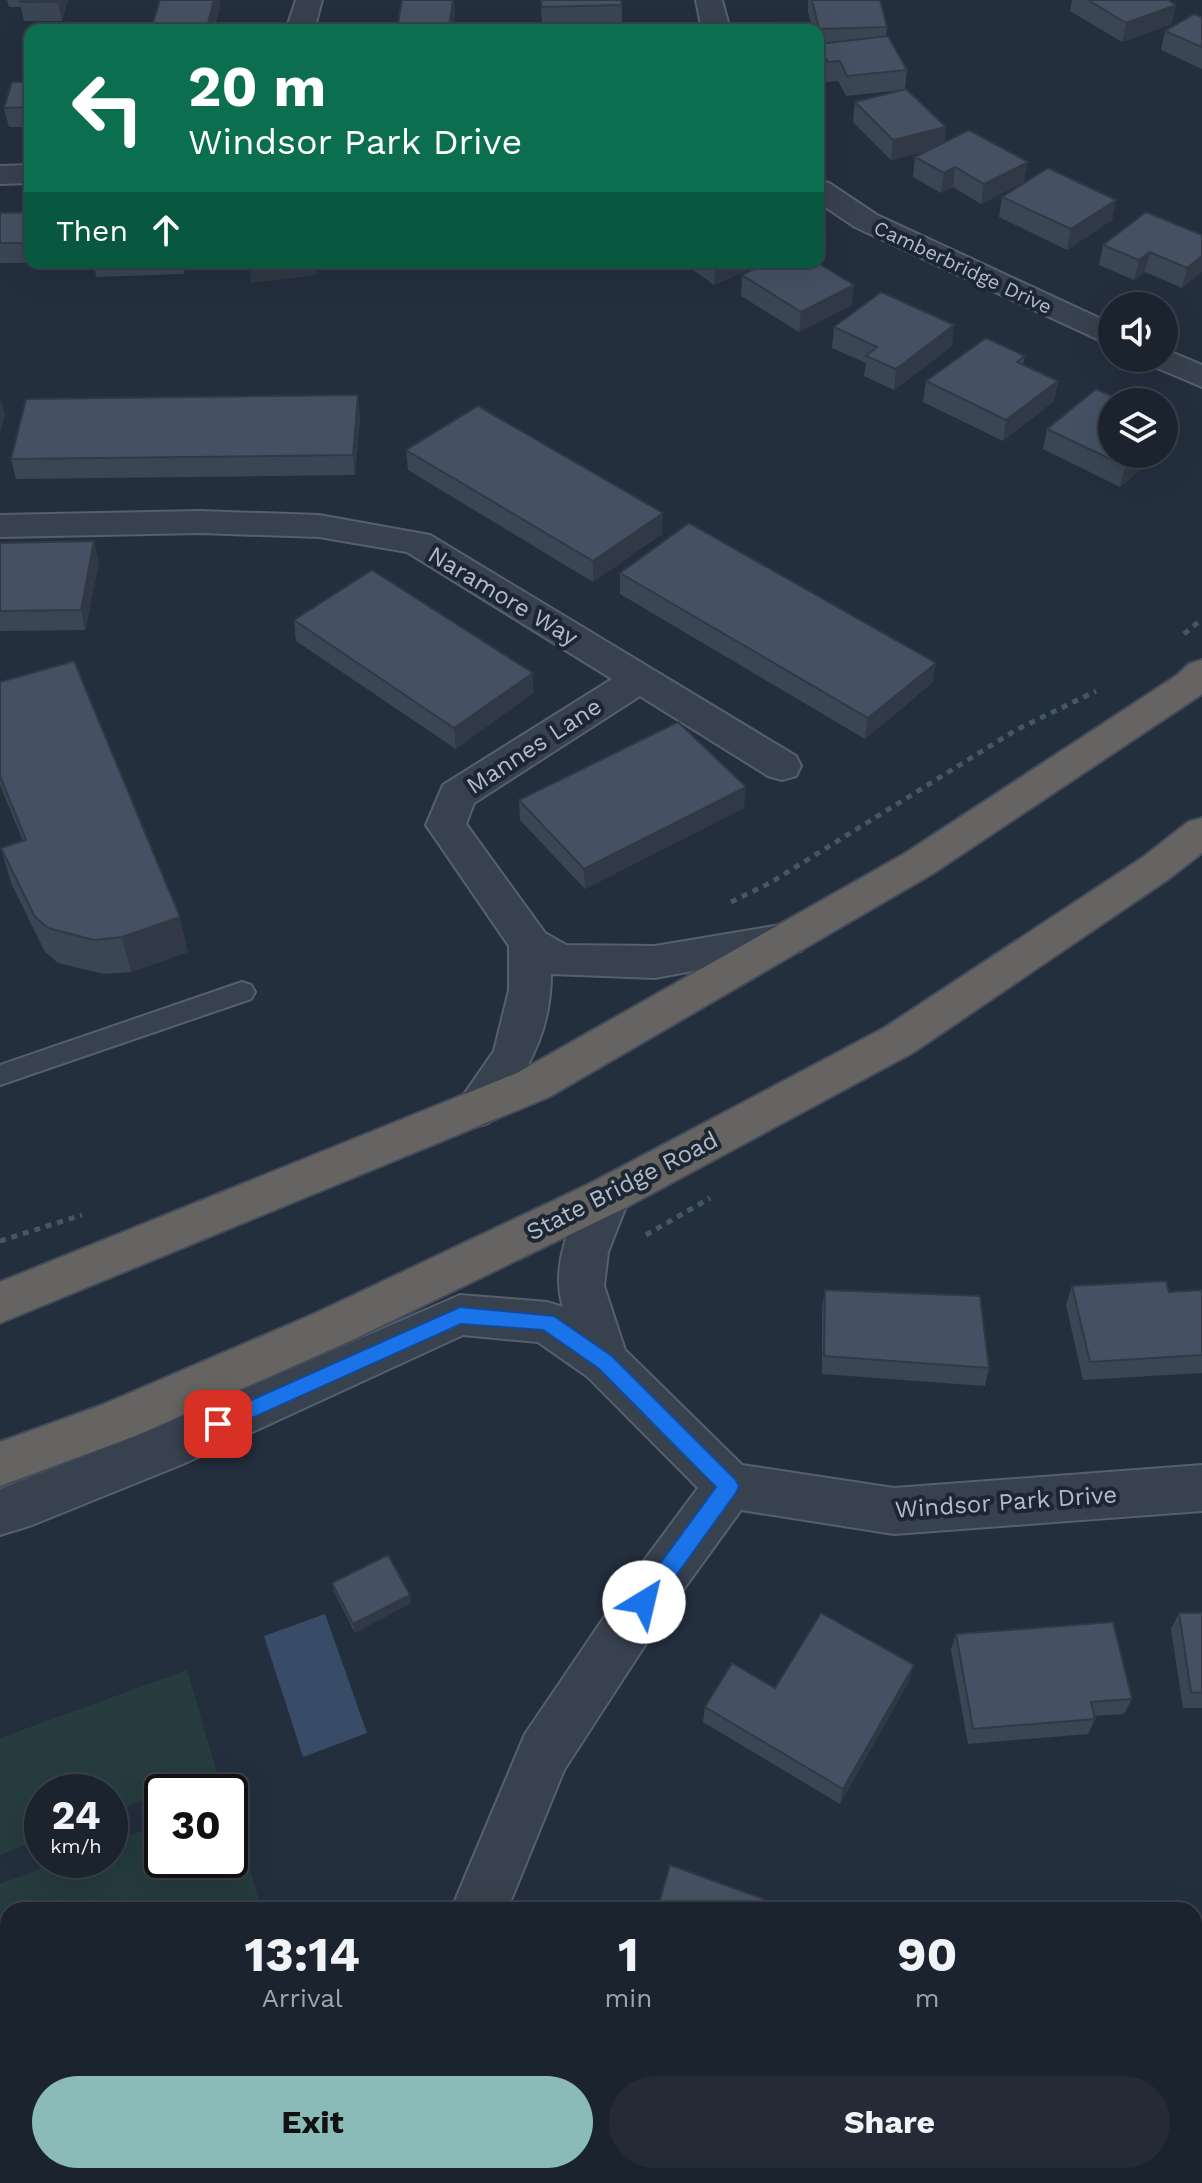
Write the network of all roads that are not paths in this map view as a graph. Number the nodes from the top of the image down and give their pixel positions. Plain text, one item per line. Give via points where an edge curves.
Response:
1 (309, 0) edge
2 (709, 0) edge
3 (302, 24) edge
4 (715, 24) edge
5 (24, 174) edge
6 (0, 175) edge
7 (824, 193) edge
8 (1098, 329) edge
9 (1178, 366) edge
10 (1202, 377) edge
11 (0, 526) edge
12 (1202, 673) edge
13 (640, 679) junction
14 (782, 766) dead end
15 (1202, 832) edge
16 (786, 940) junction
17 (530, 944) junction
18 (242, 992) dead end
19 (0, 1075) edge
20 (476, 1109) junction
21 (607, 1196) junction
22 (0, 1303) edge
23 (605, 1362) junction
24 (0, 1464) edge
25 (729, 1486) junction
26 (1202, 1488) edge
27 (0, 1512) edge
28 (482, 1902) edge

1 - 3 street
2 - 4 street
5 - 6 street
7 - 8 street, Camberbridge Drive via 866,221
9 - 10 street
11 - 13 street, Naramore Way via 319,526 417,543
12 - 16 highway via 918,864
13 - 14 street, Naramore Way
13 - 17 street, Mannes Lane via 457,795 446,825
15 - 21 highway, State Bridge Road via 899,1040
16 - 17 street via 655,962 559,961
16 - 20 highway via 533,1085
17 - 20 street via 530,990 514,1056
18 - 19 lane
20 - 22 highway
21 - 23 street via 585,1252 580,1286
21 - 24 highway, State Bridge Road via 304,1340 118,1421
23 - 25 street
23 - 27 street via 547,1322 460,1315 165,1448
25 - 26 street, Windsor Park Drive via 894,1511
25 - 28 street via 544,1753

